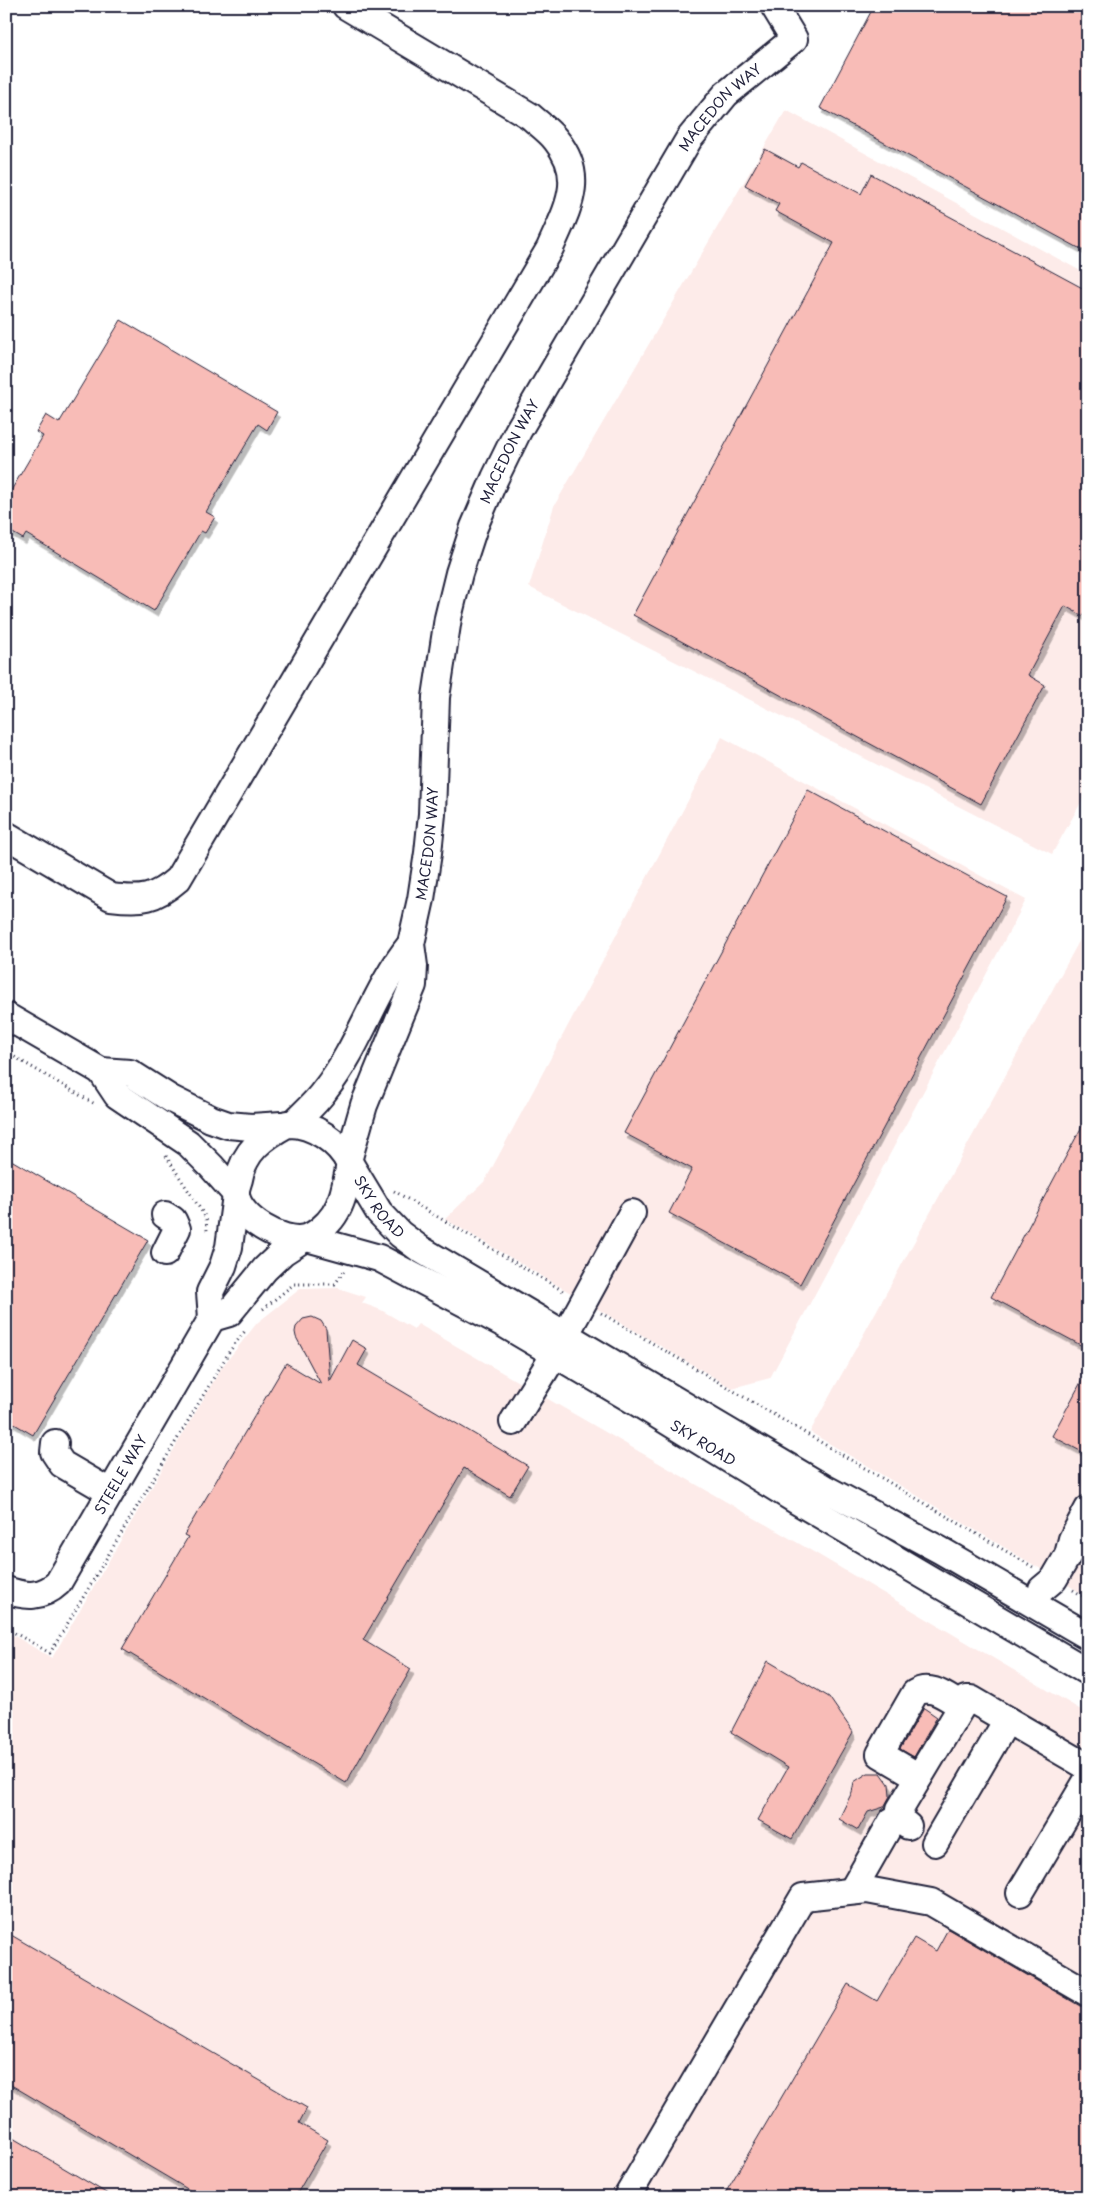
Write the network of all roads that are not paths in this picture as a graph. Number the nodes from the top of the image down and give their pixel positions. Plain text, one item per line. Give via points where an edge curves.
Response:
1 (346, 6) edge
2 (774, 6) edge
3 (6, 835) edge
4 (411, 944) junction
5 (6, 1016) edge
6 (101, 1071) junction
7 (290, 1124) junction
8 (349, 1162) junction
9 (236, 1195) junction
10 (632, 1213) dead end
11 (165, 1214) dead end
12 (305, 1238) junction
13 (165, 1253) dead end
14 (212, 1318) junction
15 (560, 1344) junction
16 (514, 1422) dead end
17 (55, 1443) dead end
18 (110, 1492) junction
19 (1088, 1509) edge
20 (6, 1590) edge
21 (1037, 1596) junction
22 (1088, 1636) edge
23 (1088, 1672) edge
24 (962, 1706) junction
25 (1007, 1720) junction
26 (1088, 1767) edge
27 (919, 1777) junction
28 (1088, 1779) edge
29 (935, 1842) dead end
30 (852, 1892) junction
31 (1020, 1894) dead end
32 (1088, 1993) edge
33 (628, 2197) edge

1 - 3 street via 530,116 556,139 570,161 574,179 568,206 550,248 178,879 150,898 111,897
2 - 4 street, MACEDON WAY via 794,39 741,81 708,114 689,139 550,374 495,478 474,527 459,573 441,660 436,697 428,853
4 - 7 street, MACEDON WAY via 398,960 326,1090
4 - 8 street, MACEDON WAY via 412,985 364,1105
5 - 6 street
6 - 7 street via 130,1073 192,1109 228,1125 251,1128
6 - 9 street via 117,1095 188,1144
7 - 8 street via 325,1137 342,1151
7 - 9 street via 268,1134 248,1152 242,1164
8 - 12 street via 340,1205 334,1217
8 - 15 street, SKY ROAD via 379,1212 400,1234
9 - 12 street via 257,1224 280,1235
9 - 14 street via 229,1248 210,1292
10 - 15 street
11 - 13 street via 177,1228
12 - 14 street via 265,1268 229,1313
12 - 15 street, SKY ROAD via 379,1258 504,1324
14 - 18 street, STEELE WAY
15 - 16 street
15 - 21 street, SKY ROAD via 935,1547
15 - 23 street, SKY ROAD via 797,1501
17 - 18 street via 54,1452 62,1464
18 - 20 street, STEELE WAY via 51,1590 35,1596
19 - 21 street via 1054,1579
21 - 22 street, SKY ROAD
24 - 25 street via 966,1699 971,1699
24 - 27 street
24 - 27 street via 928,1689 915,1693 880,1754
25 - 26 street
25 - 29 street
27 - 30 street via 898,1815 904,1823 892,1821
28 - 31 street
30 - 32 street via 867,1890 931,1902
30 - 33 street via 803,1897

